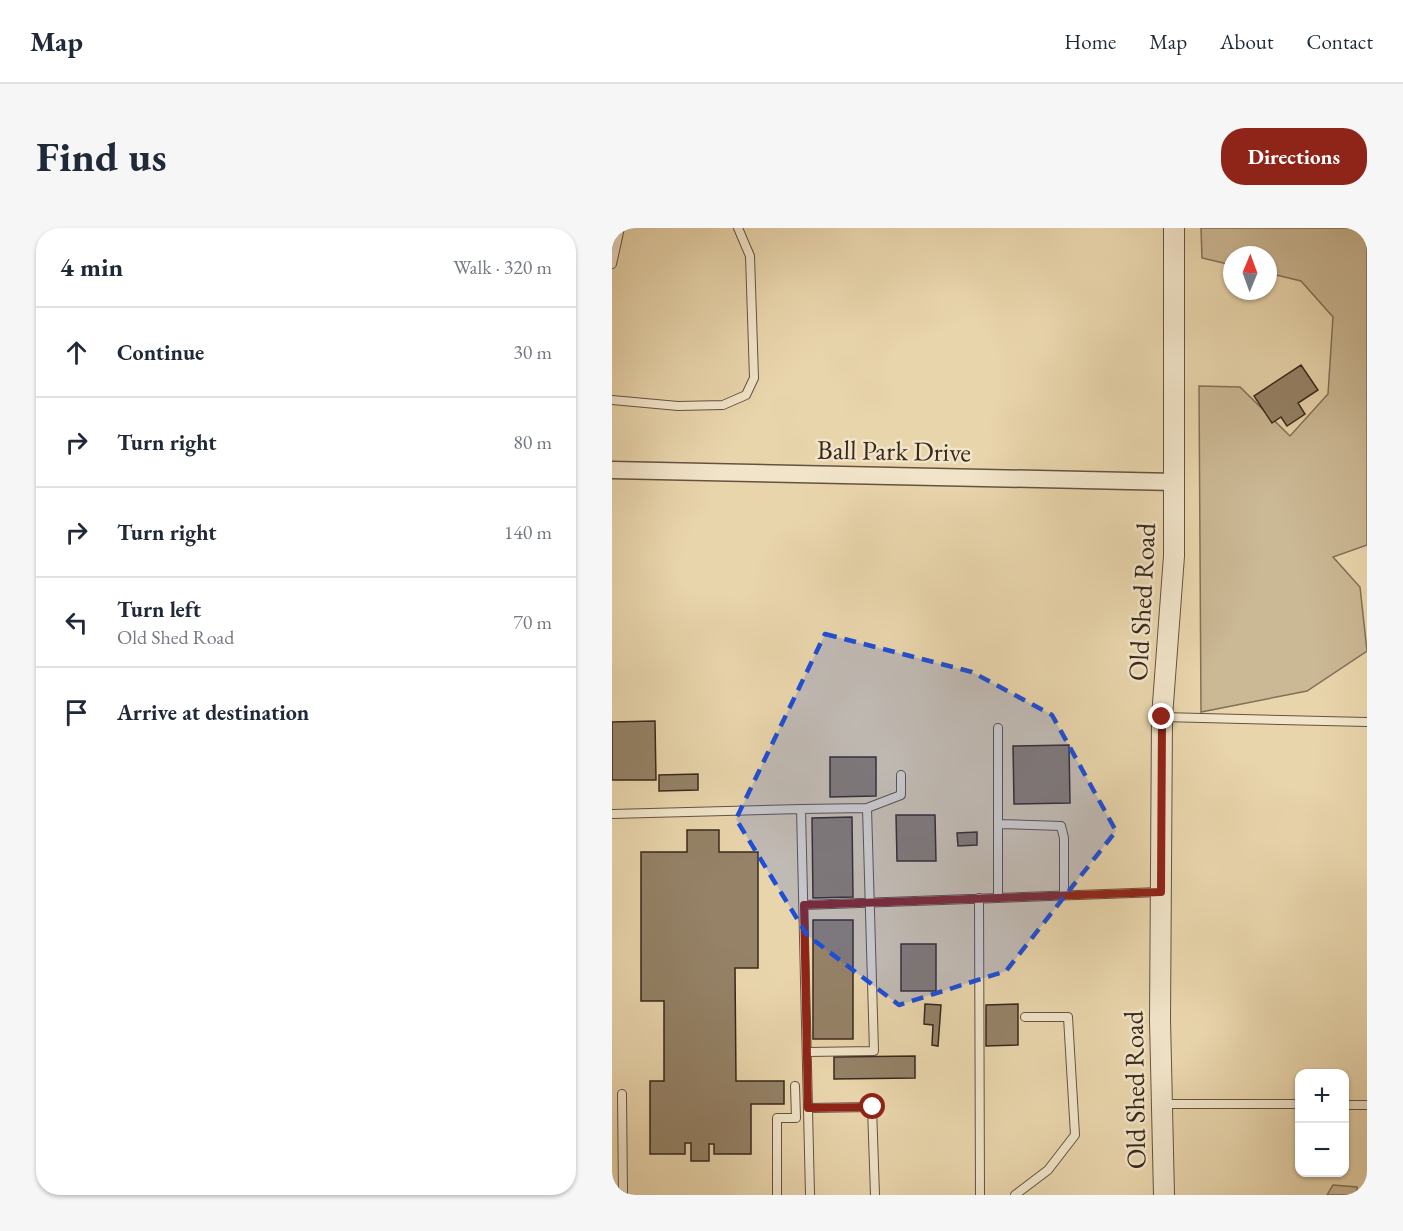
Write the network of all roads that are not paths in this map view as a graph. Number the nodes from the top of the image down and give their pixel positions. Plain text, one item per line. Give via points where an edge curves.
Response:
1 (620, 228) edge
2 (738, 228) edge
3 (1174, 228) edge
4 (612, 264) edge
5 (612, 400) edge
6 (612, 470) edge
7 (1175, 482) junction
8 (1162, 717) junction
9 (1367, 722) edge
10 (998, 728) dead end
11 (901, 775) dead end
12 (867, 808) junction
13 (801, 809) junction
14 (612, 814) edge
15 (999, 824) junction
16 (1161, 892) junction
17 (1064, 895) junction
18 (979, 898) junction
19 (998, 898) junction
20 (870, 902) junction
21 (804, 905) junction
22 (1025, 1017) dead end
23 (807, 1052) junction
24 (795, 1086) dead end
25 (622, 1094) dead end
26 (1162, 1104) junction
27 (1295, 1104) edge
28 (1349, 1104) edge
29 (1367, 1104) edge
30 (808, 1108) junction
31 (623, 1195) edge
32 (777, 1195) edge
33 (810, 1195) edge
34 (875, 1195) edge
35 (980, 1195) edge
36 (1015, 1195) edge
37 (1164, 1195) edge

1 - 4 lane
2 - 5 lane via 750,256 754,378 746,395 723,405 678,406
3 - 7 street, Old Shed Road
6 - 7 street, Ball Park Drive
7 - 8 street, Old Shed Road via 1173,591
8 - 9 lane
8 - 16 street, Old Shed Road
10 - 15 lane
11 - 12 lane via 901,795
12 - 13 lane
12 - 20 lane
13 - 14 lane
13 - 21 lane
15 - 17 lane via 1061,826
15 - 19 lane
16 - 17 lane
16 - 26 street, Old Shed Road
17 - 19 lane
18 - 19 lane
18 - 20 lane
18 - 35 lane
20 - 21 lane
20 - 23 lane via 874,1051
21 - 23 lane
22 - 36 lane via 1068,1017 1075,1135 1048,1170
23 - 30 lane
24 - 32 lane via 796,1118 777,1118
25 - 31 lane
26 - 27 lane
26 - 37 street, Old Shed Road
28 - 29 lane
30 - 33 lane
30 - 34 lane via 873,1107

